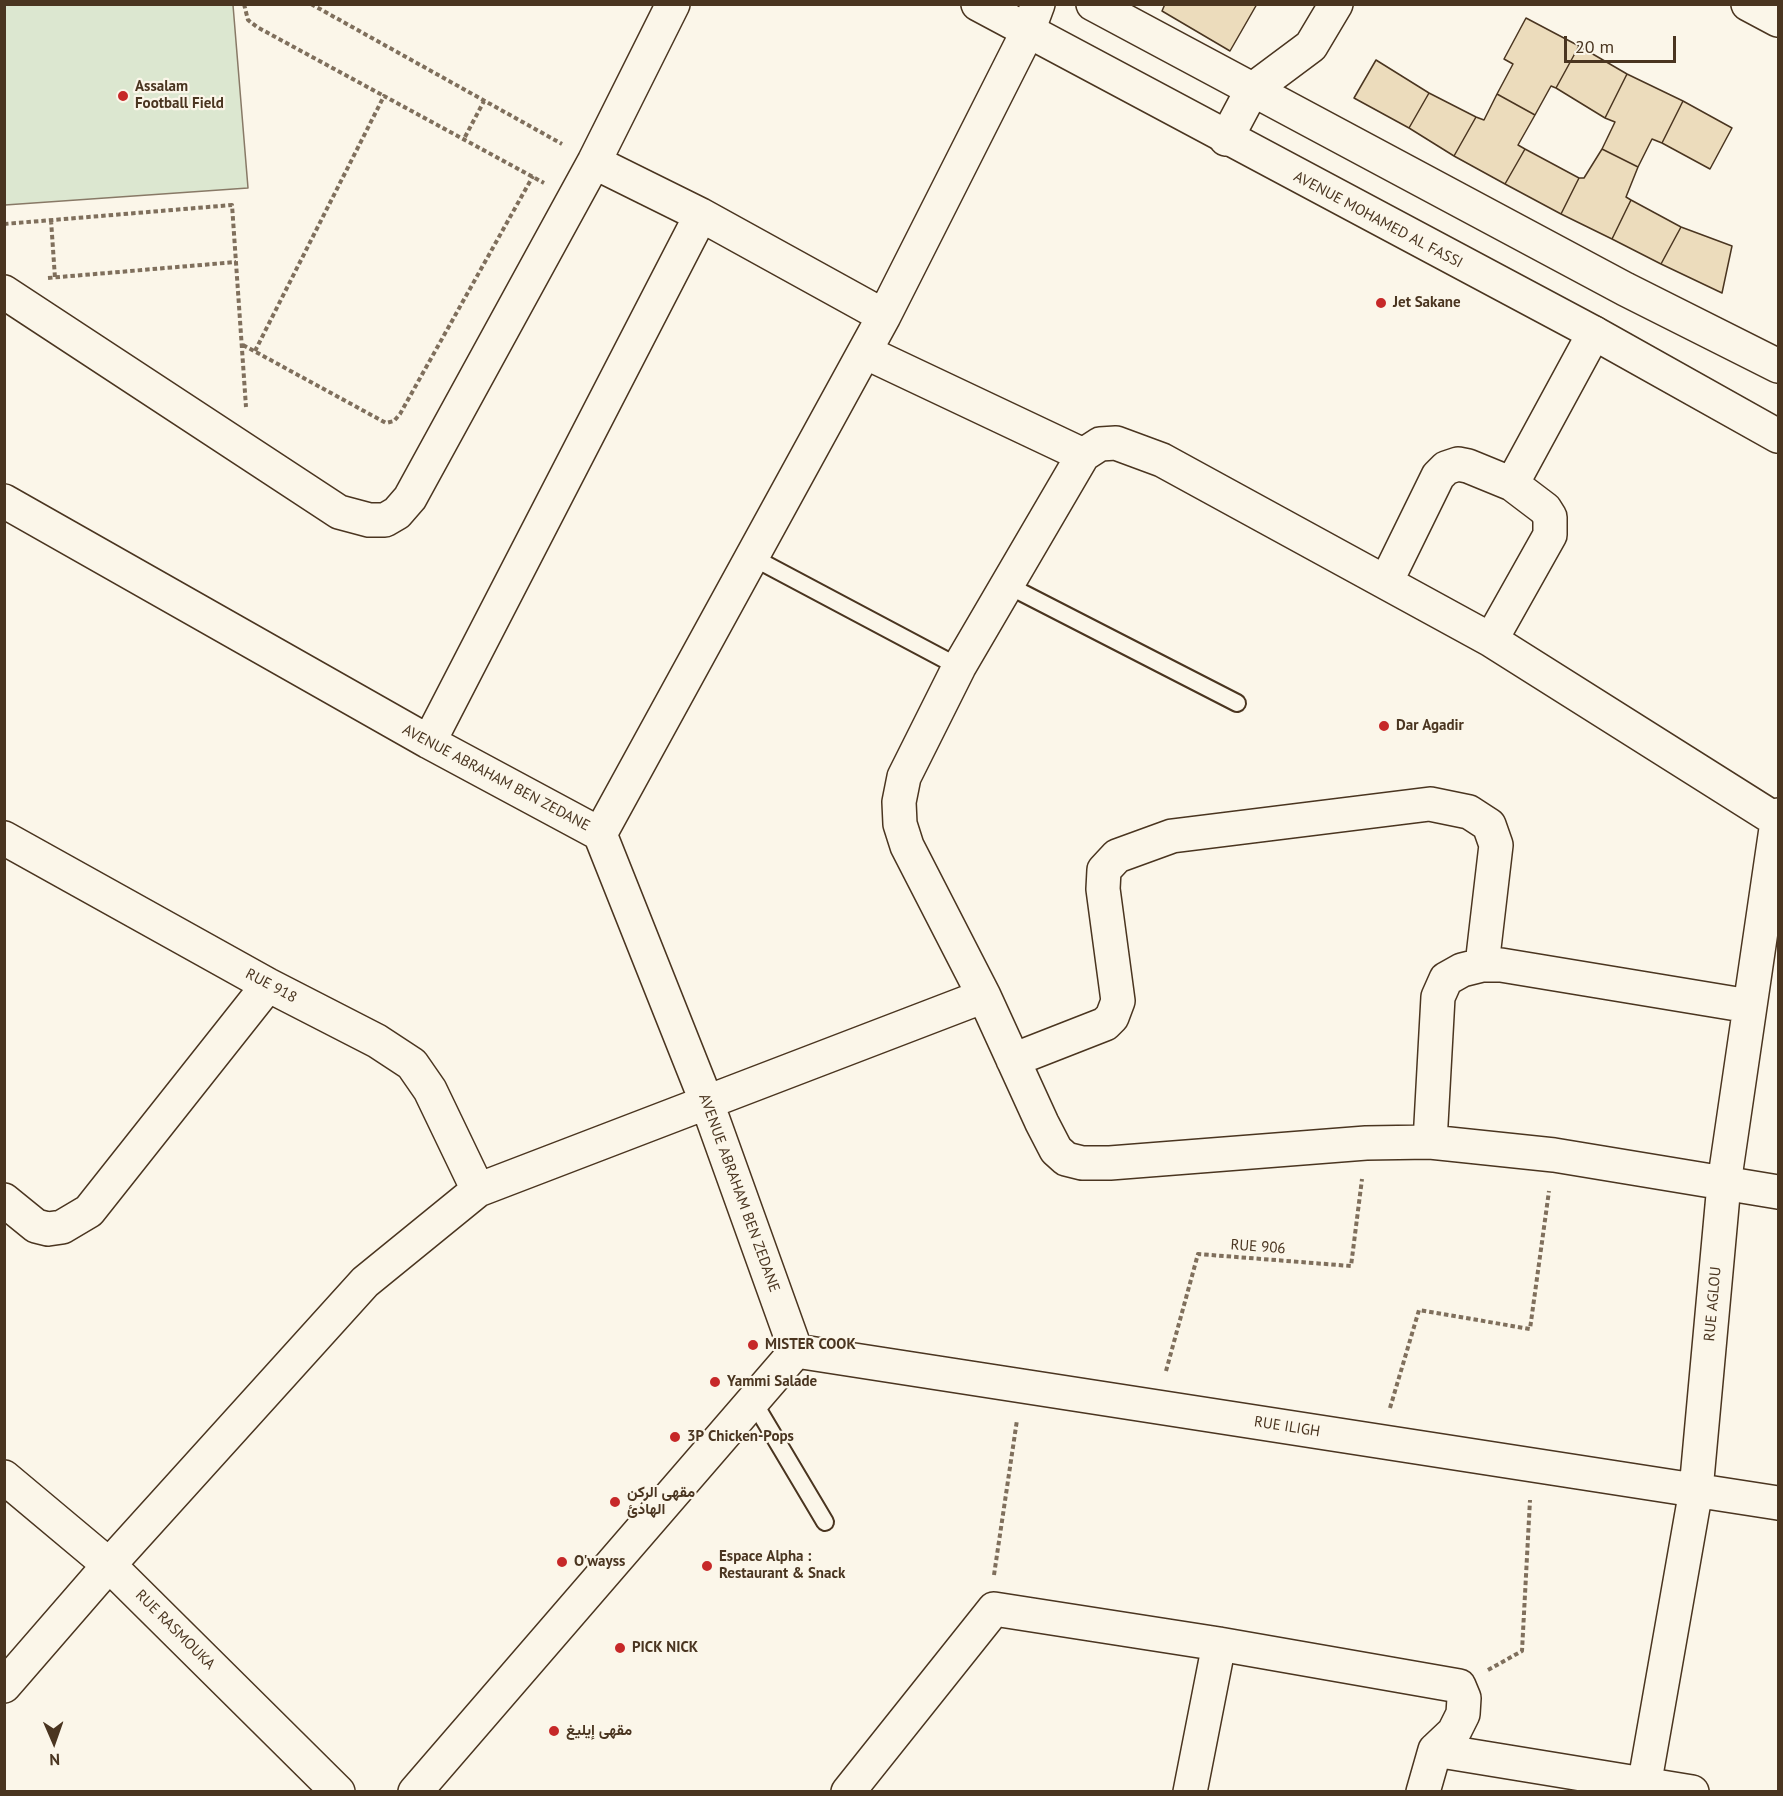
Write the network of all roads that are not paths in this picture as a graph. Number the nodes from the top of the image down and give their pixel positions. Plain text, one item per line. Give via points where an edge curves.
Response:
1 (673, 4) edge
2 (978, 4) edge
3 (1093, 4) edge
4 (1336, 4) edge
5 (1748, 4) edge
6 (1033, 18) edge
7 (1779, 20) edge
8 (1252, 90) junction
9 (1226, 139) junction
10 (594, 162) junction
11 (701, 215) junction
12 (4, 292) edge
13 (884, 316) junction
14 (1594, 333) junction
15 (865, 352) junction
16 (1779, 366) edge
17 (1779, 436) edge
18 (1083, 455) junction
19 (1512, 484) junction
20 (4, 501) edge
21 (752, 557) junction
22 (1386, 582) junction
23 (1007, 585) junction
24 (1491, 640) junction
25 (959, 667) junction
26 (1237, 703) dead end
27 (429, 742) junction
28 (1778, 819) edge
29 (600, 834) junction
30 (4, 838) edge
31 (1482, 965) junction
32 (268, 985) junction
33 (984, 996) junction
34 (1749, 1006) junction
35 (1013, 1060) junction
36 (707, 1103) junction
37 (1430, 1142) junction
38 (1724, 1184) junction
39 (478, 1190) junction
40 (1779, 1192) edge
41 (4, 1200) edge
42 (796, 1351) junction
43 (753, 1401) junction
44 (4, 1477) edge
45 (1696, 1490) junction
46 (1779, 1503) edge
47 (825, 1522) dead end
48 (109, 1565) junction
49 (1219, 1644) junction
50 (4, 1686) edge
51 (1435, 1750) junction
52 (1643, 1788) edge
53 (338, 1791) edge
54 (415, 1791) edge
55 (848, 1791) edge
56 (1190, 1791) edge
57 (1423, 1791) edge
58 (1692, 1791) edge

1 - 10 street
2 - 6 street, AVENUE MOHAMED AL FASSI
3 - 8 street
4 - 8 street via 1311,46
5 - 7 street
6 - 9 street, AVENUE MOHAMED AL FASSI
6 - 13 street
8 - 9 street
8 - 16 street via 1625,289
9 - 14 street, AVENUE MOHAMED AL FASSI
10 - 11 street
10 - 12 street via 410,498 385,520 339,512
11 - 13 street
11 - 27 street
13 - 15 street
14 - 17 street, AVENUE MOHAMED AL FASSI
14 - 19 street
15 - 18 street
15 - 21 street
18 - 22 street via 1100,444 1116,443 1162,460
18 - 23 street
19 - 22 street via 1468,466 1446,468 1438,476
19 - 24 street via 1545,509 1550,517 1550,535
20 - 27 street, AVENUE ABRAHAM BEN ZEDANE
21 - 25 lane
21 - 29 street
22 - 24 street
23 - 25 street
23 - 26 lane
24 - 28 street
25 - 33 street via 904,777 900,824 907,846
27 - 29 street, AVENUE ABRAHAM BEN ZEDANE
28 - 34 street, RUE AGLOU
29 - 36 street, AVENUE ABRAHAM BEN ZEDANE
30 - 32 street, RUE 918
31 - 34 street
31 - 35 street via 1496,845 1489,825 1469,812 1430,804 1172,836 1117,856 1104,870 1103,889 1118,1001 1112,1017 1105,1024
31 - 37 street via 1446,979 1438,997
32 - 39 street, RUE 918 via 377,1041 412,1064 430,1090
32 - 41 street via 89,1212 76,1221 48,1228 36,1226
33 - 35 street
33 - 36 street
34 - 38 street, RUE AGLOU
35 - 37 street via 1056,1150 1066,1159 1082,1163
36 - 39 street
36 - 42 street, AVENUE ABRAHAM BEN ZEDANE
37 - 38 street via 1554,1155
38 - 40 street
38 - 45 street, RUE AGLOU
39 - 48 street via 365,1282
42 - 43 street
42 - 45 street, RUE ILIGH
43 - 47 lane
43 - 54 street
44 - 48 street, RUE RASMOUKA
45 - 46 street, RUE ILIGH
45 - 52 street, RUE AGLOU
48 - 50 street
48 - 53 street, RUE RASMOUKA
49 - 51 street via 1459,1686 1464,1698 1463,1714 1454,1732
49 - 55 street via 994,1609
49 - 56 street
51 - 52 street
51 - 57 street
52 - 58 street

